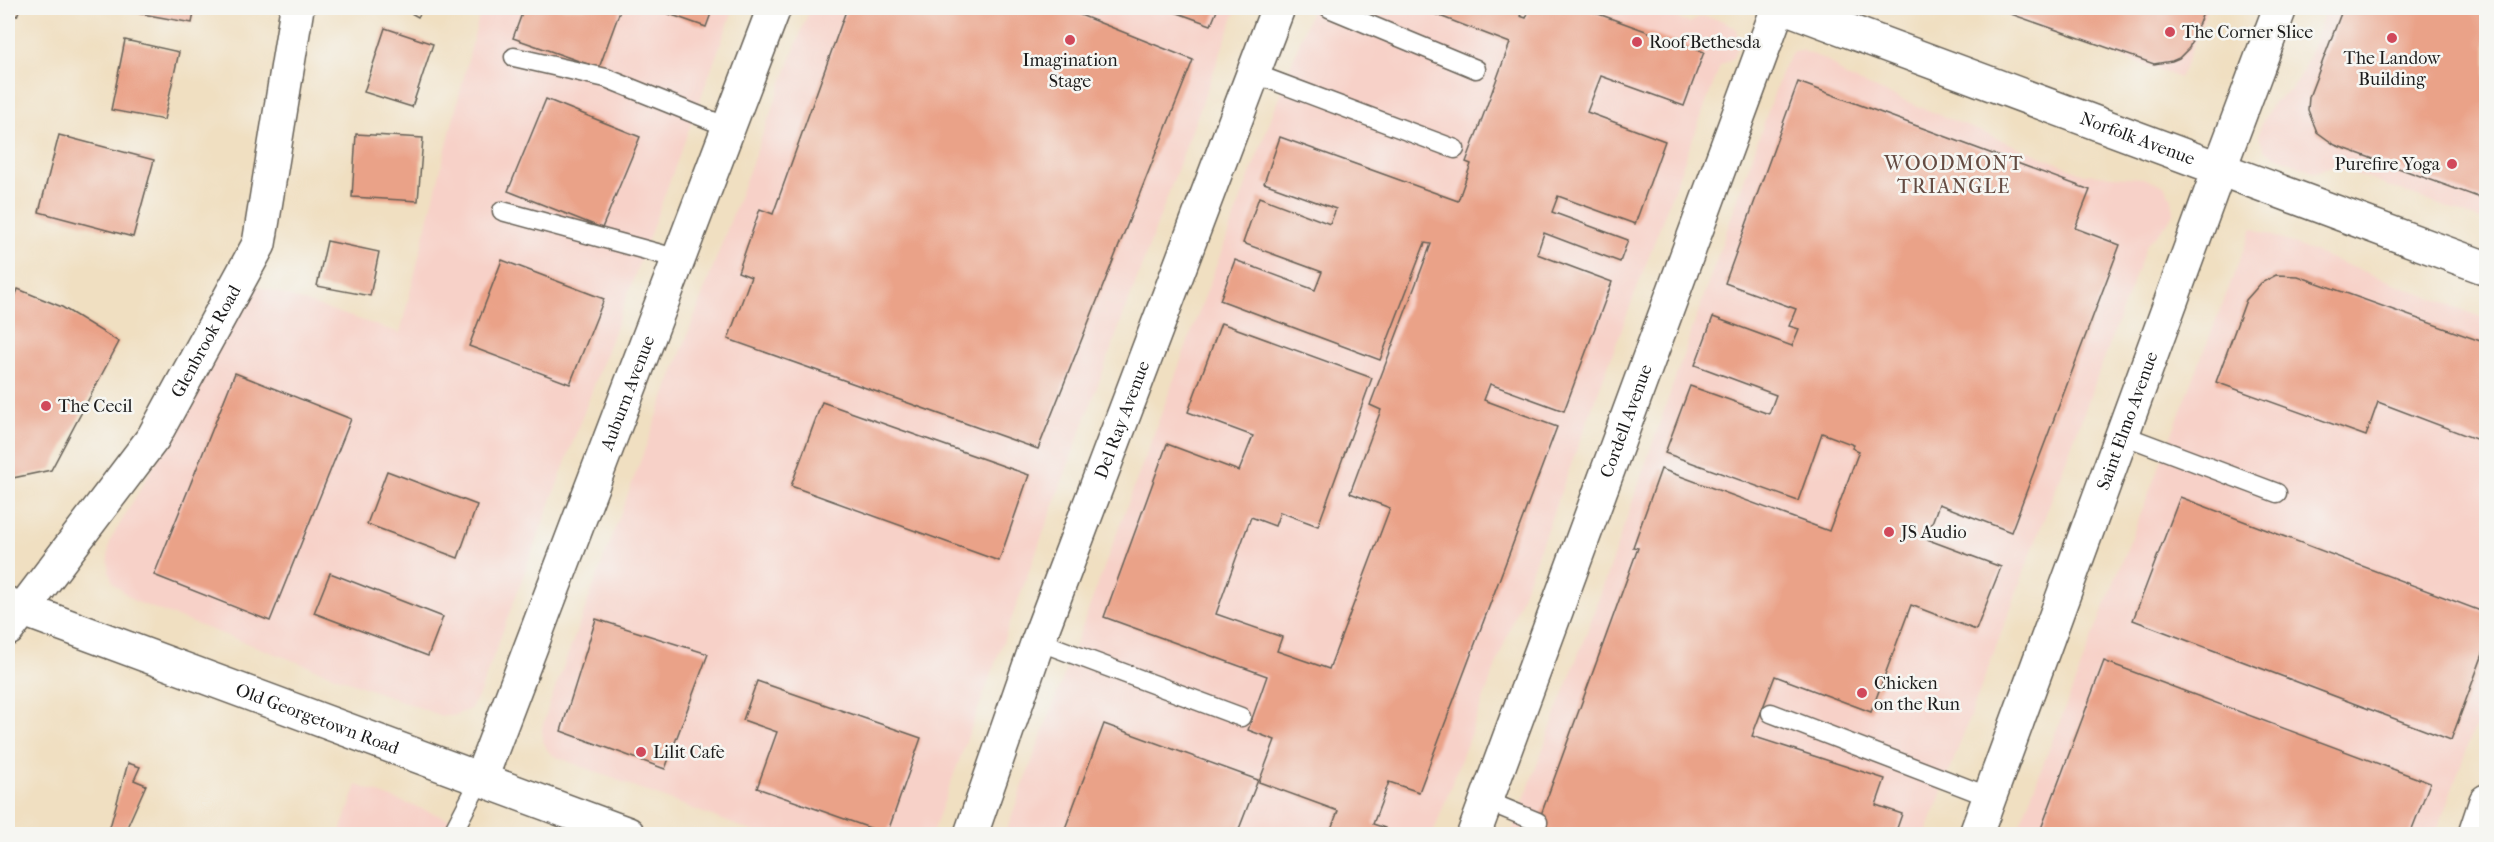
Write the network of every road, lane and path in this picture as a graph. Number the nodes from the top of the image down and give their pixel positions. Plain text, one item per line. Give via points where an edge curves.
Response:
1 (297, 8) edge
2 (774, 8) edge
3 (1278, 8) edge
4 (1329, 8) edge
5 (1778, 8) edge
6 (1786, 8) edge
7 (2280, 8) edge
8 (514, 57) dead end
9 (1476, 69) dead end
10 (1253, 73) junction
11 (730, 128) junction
12 (1455, 149) dead end
13 (2219, 170) junction
14 (501, 211) dead end
15 (679, 259) junction
16 (2487, 268) edge
17 (2122, 435) junction
18 (2277, 493) dead end
19 (13, 614) edge
20 (1038, 641) junction
21 (1771, 713) dead end
22 (1241, 717) dead end
23 (480, 778) junction
24 (1990, 797) junction
25 (1486, 801) junction
26 (2487, 801) edge
27 (1538, 822) dead end
28 (452, 834) edge
29 (628, 834) edge
30 (970, 834) edge
31 (1474, 834) edge
32 (1976, 834) edge
33 (2475, 834) edge

1 - 19 street, Glenbrook Road via 259,244 153,438
2 - 11 street, Auburn Avenue
3 - 10 street, Del Ray Avenue
4 - 9 lane
5 - 25 street, Cordell Avenue
6 - 13 street, Norfolk Avenue
7 - 13 street, Saint Elmo Avenue
8 - 11 lane via 606,78
10 - 12 lane
10 - 20 street, Del Ray Avenue
11 - 15 street, Auburn Avenue
13 - 16 street, Norfolk Avenue
13 - 17 street, Saint Elmo Avenue
14 - 15 lane
15 - 23 street, Auburn Avenue
17 - 18 lane
17 - 24 street, Saint Elmo Avenue
19 - 23 street, Old Georgetown Road
20 - 22 lane
20 - 30 street, Del Ray Avenue
21 - 24 lane
23 - 28 lane
23 - 29 street, Old Georgetown Road
24 - 32 street, Saint Elmo Avenue
25 - 27 lane
25 - 31 street, Cordell Avenue
26 - 33 street

